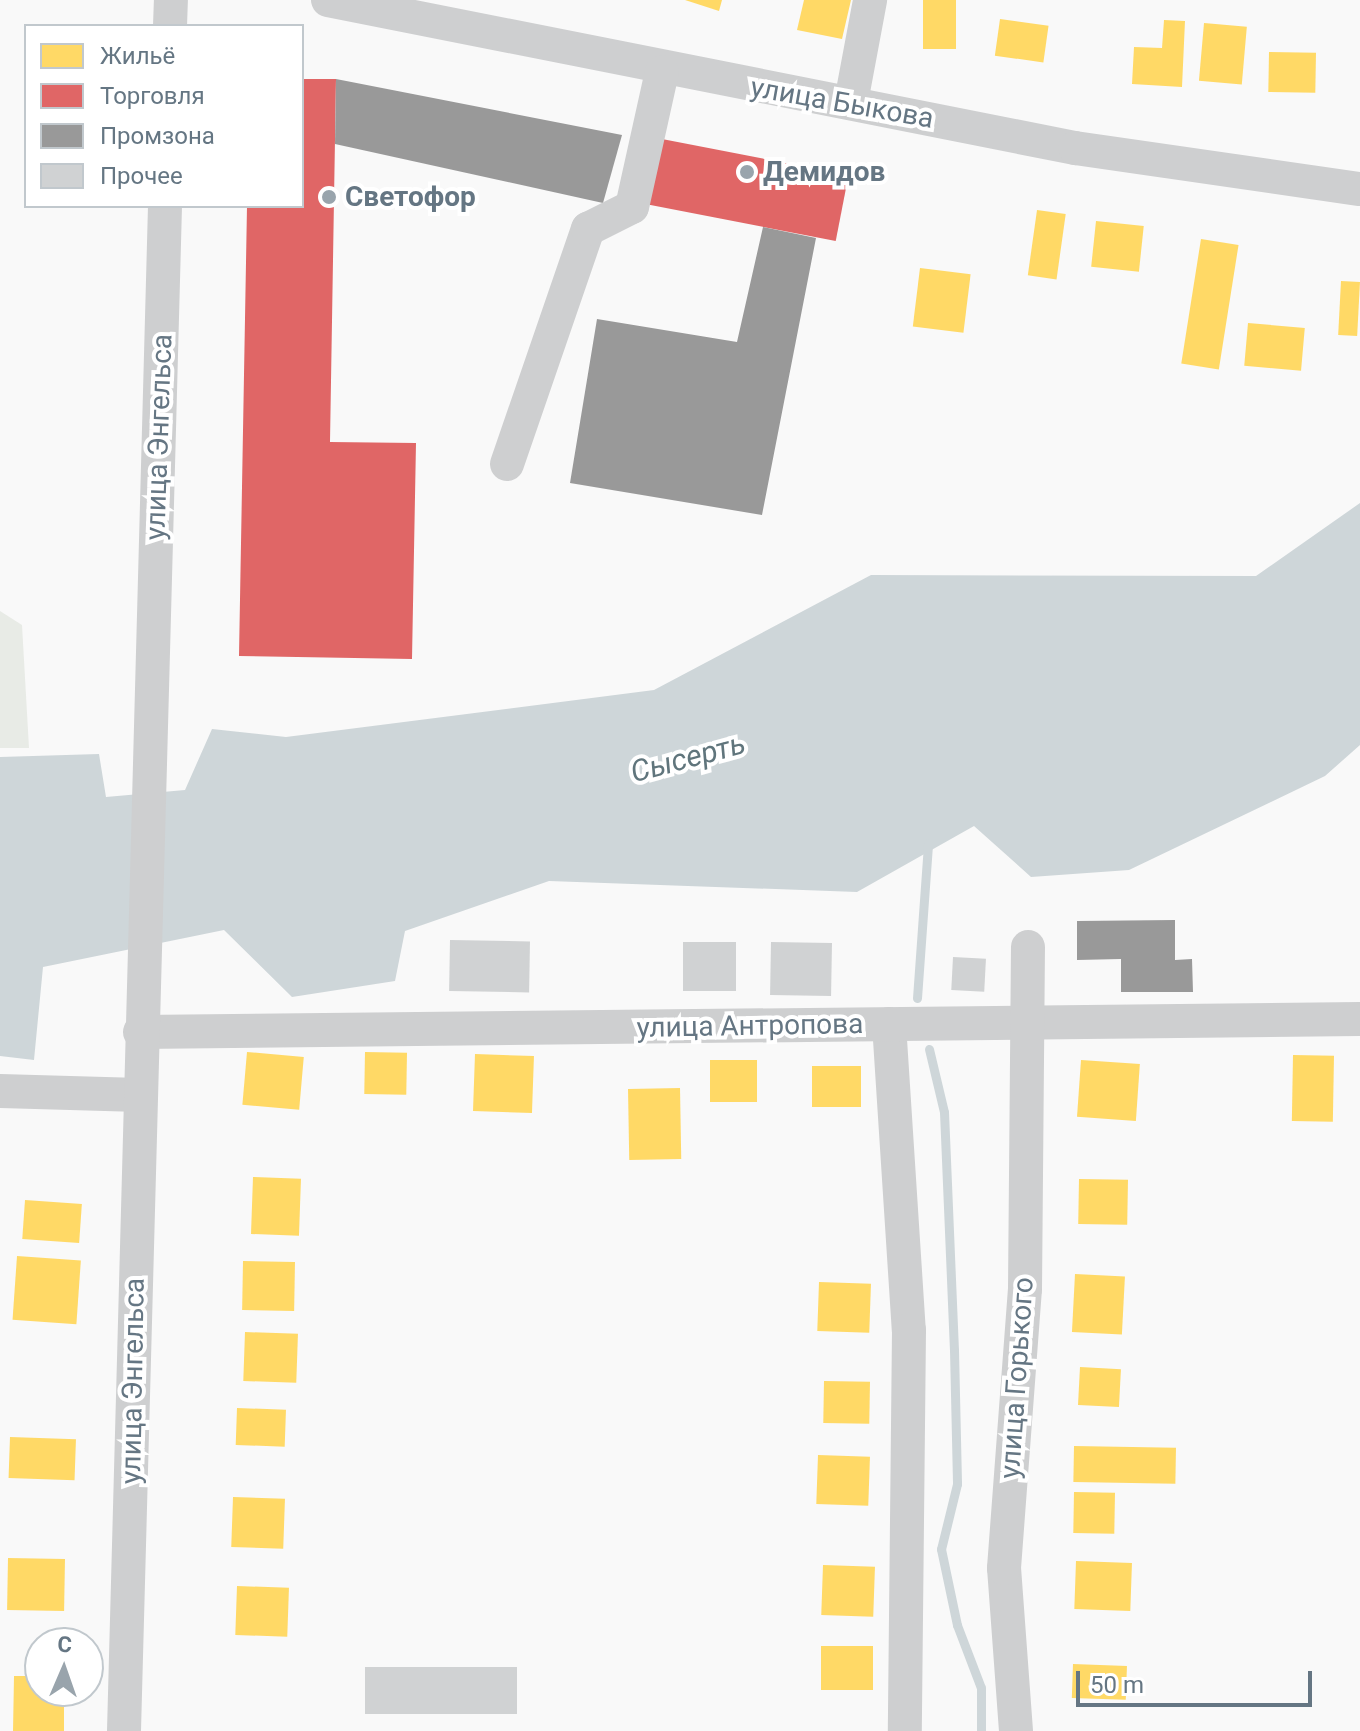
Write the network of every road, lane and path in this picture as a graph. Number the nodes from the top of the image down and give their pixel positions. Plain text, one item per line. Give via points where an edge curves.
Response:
1 (171, 0) edge
2 (328, 0) edge
3 (870, 0) edge
4 (170, 24) edge
5 (662, 72) junction
6 (851, 102) junction
7 (1360, 189) edge
8 (165, 208) edge
9 (507, 464) dead end
10 (1028, 947) dead end
11 (1360, 1019) edge
12 (1028, 1023) junction
13 (889, 1024) junction
14 (140, 1032) junction
15 (0, 1091) edge
16 (140, 1095) junction
17 (124, 1731) edge
18 (905, 1731) edge
19 (1016, 1731) edge

1 - 4 street
2 - 5 street, улица Быкова
3 - 6 street
5 - 6 street, улица Быкова
5 - 9 street via 632,207 588,229
6 - 7 street, улица Быкова via 1075,148
8 - 14 street, улица Энгельса
10 - 12 street, улица Горького
11 - 12 street, улица Антропова
12 - 13 street, улица Антропова
12 - 19 street, улица Горького via 1025,1289 1004,1568
13 - 14 street, улица Антропова
13 - 18 street via 909,1330
14 - 16 street, улица Энгельса
15 - 16 street
16 - 17 street, улица Энгельса

